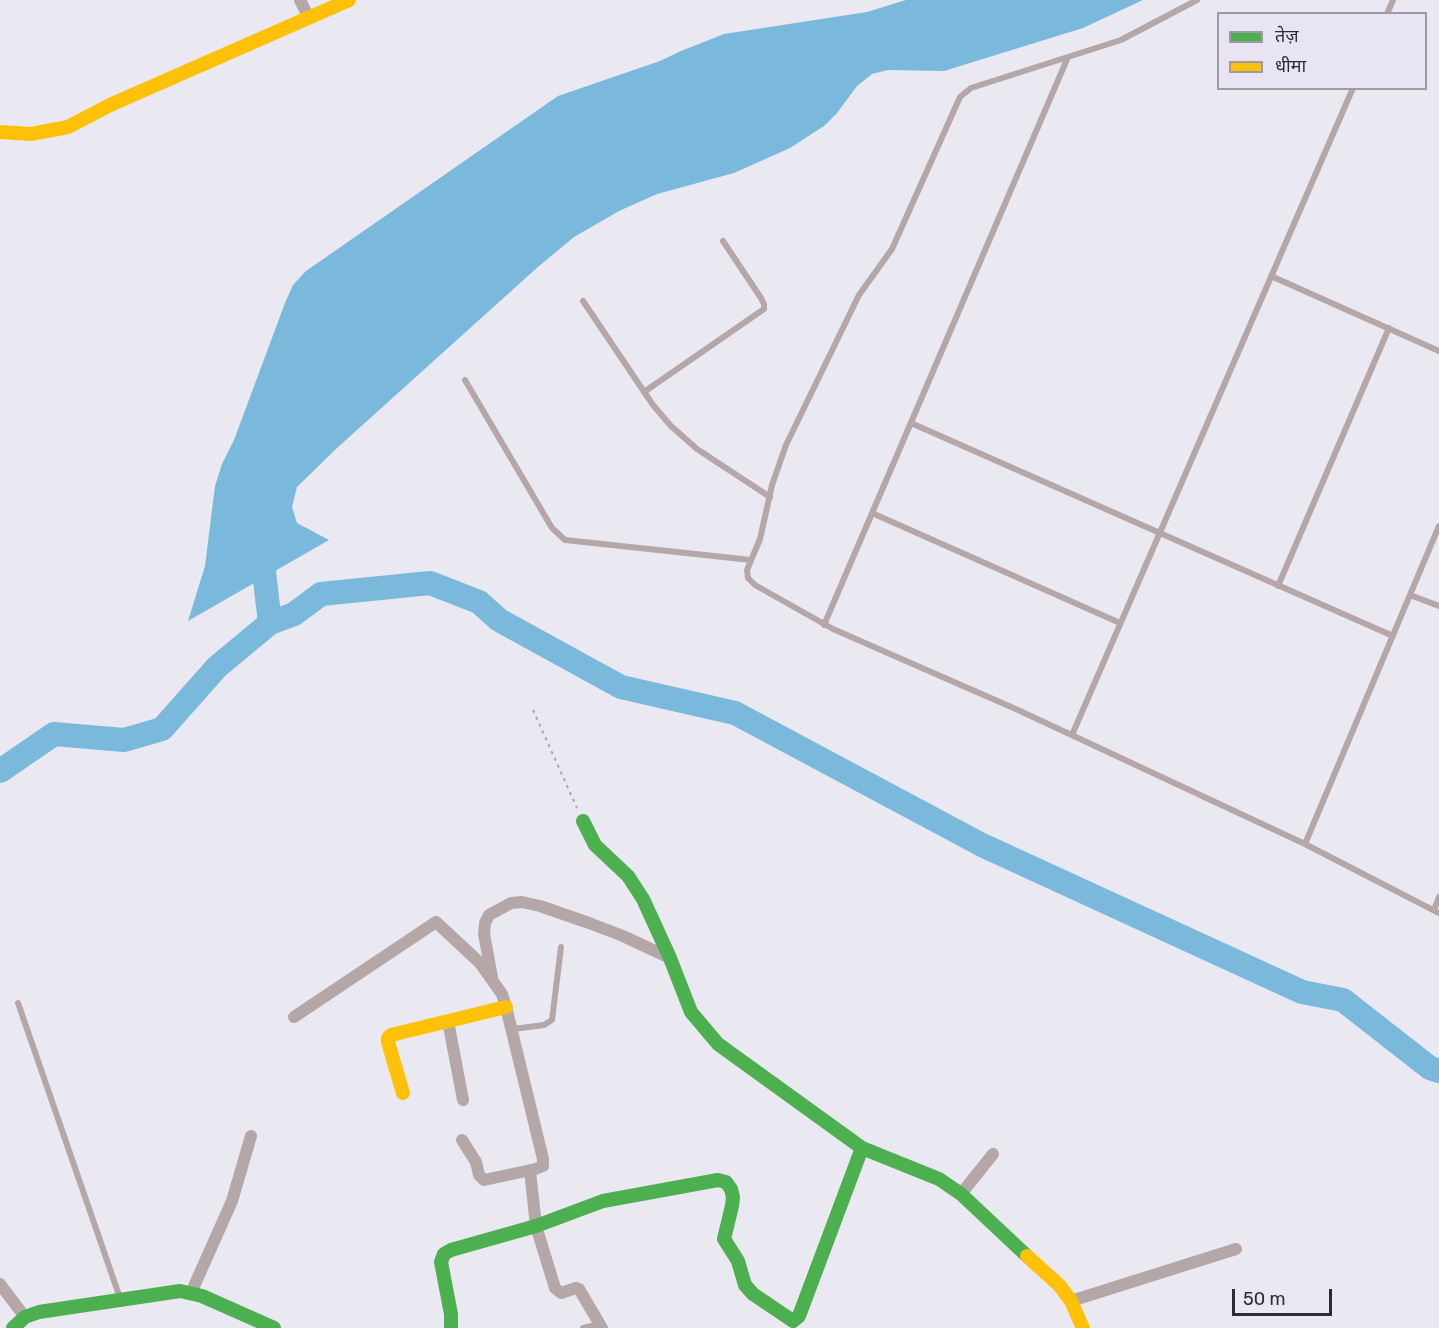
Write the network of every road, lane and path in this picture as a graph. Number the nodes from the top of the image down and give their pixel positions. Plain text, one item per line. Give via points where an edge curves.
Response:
1 (300, 0) edge
2 (349, 0) edge
3 (1197, 0) edge
4 (309, 18) junction
5 (1068, 57) junction
6 (1352, 90) edge
7 (0, 132) edge
8 (723, 241) dead end
9 (1271, 276) junction
10 (583, 301) dead end
11 (1389, 328) junction
12 (1439, 351) edge
13 (465, 380) dead end
14 (644, 392) junction
15 (911, 423) junction
16 (770, 497) junction
17 (872, 513) junction
18 (1439, 526) edge
19 (1158, 534) junction
20 (751, 560) junction
21 (1278, 586) junction
22 (1410, 595) junction
23 (1439, 606) edge
24 (1120, 623) junction
25 (824, 625) junction
26 (1393, 636) junction
27 (533, 710) dead end
28 (1072, 735) junction
29 (583, 821) joint
30 (1305, 844) junction
31 (1439, 897) edge
32 (1436, 911) edge
33 (561, 947) dead end
34 (670, 958) junction
35 (492, 978) junction
36 (18, 1003) dead end
37 (506, 1007) junction
38 (294, 1017) dead end
39 (448, 1021) junction
40 (513, 1029) junction
41 (403, 1093) dead end
42 (462, 1100) dead end
43 (251, 1136) dead end
44 (462, 1140) dead end
45 (862, 1148) junction
46 (993, 1154) dead end
47 (531, 1170) junction
48 (961, 1194) junction
49 (536, 1226) junction
50 (1236, 1249) dead end
51 (0, 1284) edge
52 (191, 1293) junction
53 (121, 1301) junction
54 (1071, 1301) junction
55 (18, 1323) edge
56 (601, 1326) edge
57 (274, 1328) edge
58 (451, 1328) edge
59 (583, 1328) edge
60 (1083, 1328) edge

1 - 4 street
2 - 4 street
3 - 5 lane via 1121,40
4 - 7 street via 68,127 31,134
5 - 15 lane
5 - 16 lane via 972,88 960,97 892,249 859,295 786,445
6 - 9 lane
8 - 14 lane via 761,298 764,309
9 - 11 lane
9 - 19 lane
10 - 14 lane
11 - 12 lane
11 - 21 lane
13 - 20 lane via 552,528 565,540
14 - 16 lane via 671,426 697,449
15 - 17 lane
15 - 19 lane
16 - 20 lane
17 - 24 lane
17 - 25 lane
18 - 22 lane
19 - 21 lane
19 - 24 lane
20 - 25 lane via 747,574 751,582
21 - 26 lane
22 - 23 lane
22 - 26 lane
24 - 28 lane
25 - 28 lane
26 - 30 lane
27 - 29 path
28 - 30 lane
29 - 34 street via 594,845 628,876 643,899
30 - 32 lane
31 - 32 lane
33 - 40 lane via 552,1020 544,1025
34 - 35 street via 589,923 540,906 512,903 489,915 485,923
34 - 45 street via 691,1012 718,1044
35 - 37 street
35 - 38 street via 436,922
36 - 53 lane
37 - 39 street
37 - 40 street
39 - 41 street via 388,1038
39 - 42 street
40 - 47 street via 544,1163
43 - 52 street via 232,1201
44 - 47 street via 484,1180
45 - 48 street via 939,1179
45 - 49 street via 793,1321 745,1285 738,1261 724,1239 733,1197 726,1182 705,1182 603,1201
46 - 48 street
47 - 49 street
48 - 54 street via 1060,1286
49 - 56 street via 555,1288 561,1293 579,1289
49 - 58 street via 444,1254 442,1273
50 - 54 street
51 - 55 street
52 - 53 street via 171,1292
52 - 57 street
53 - 55 street via 58,1309
54 - 60 street
56 - 59 lane

